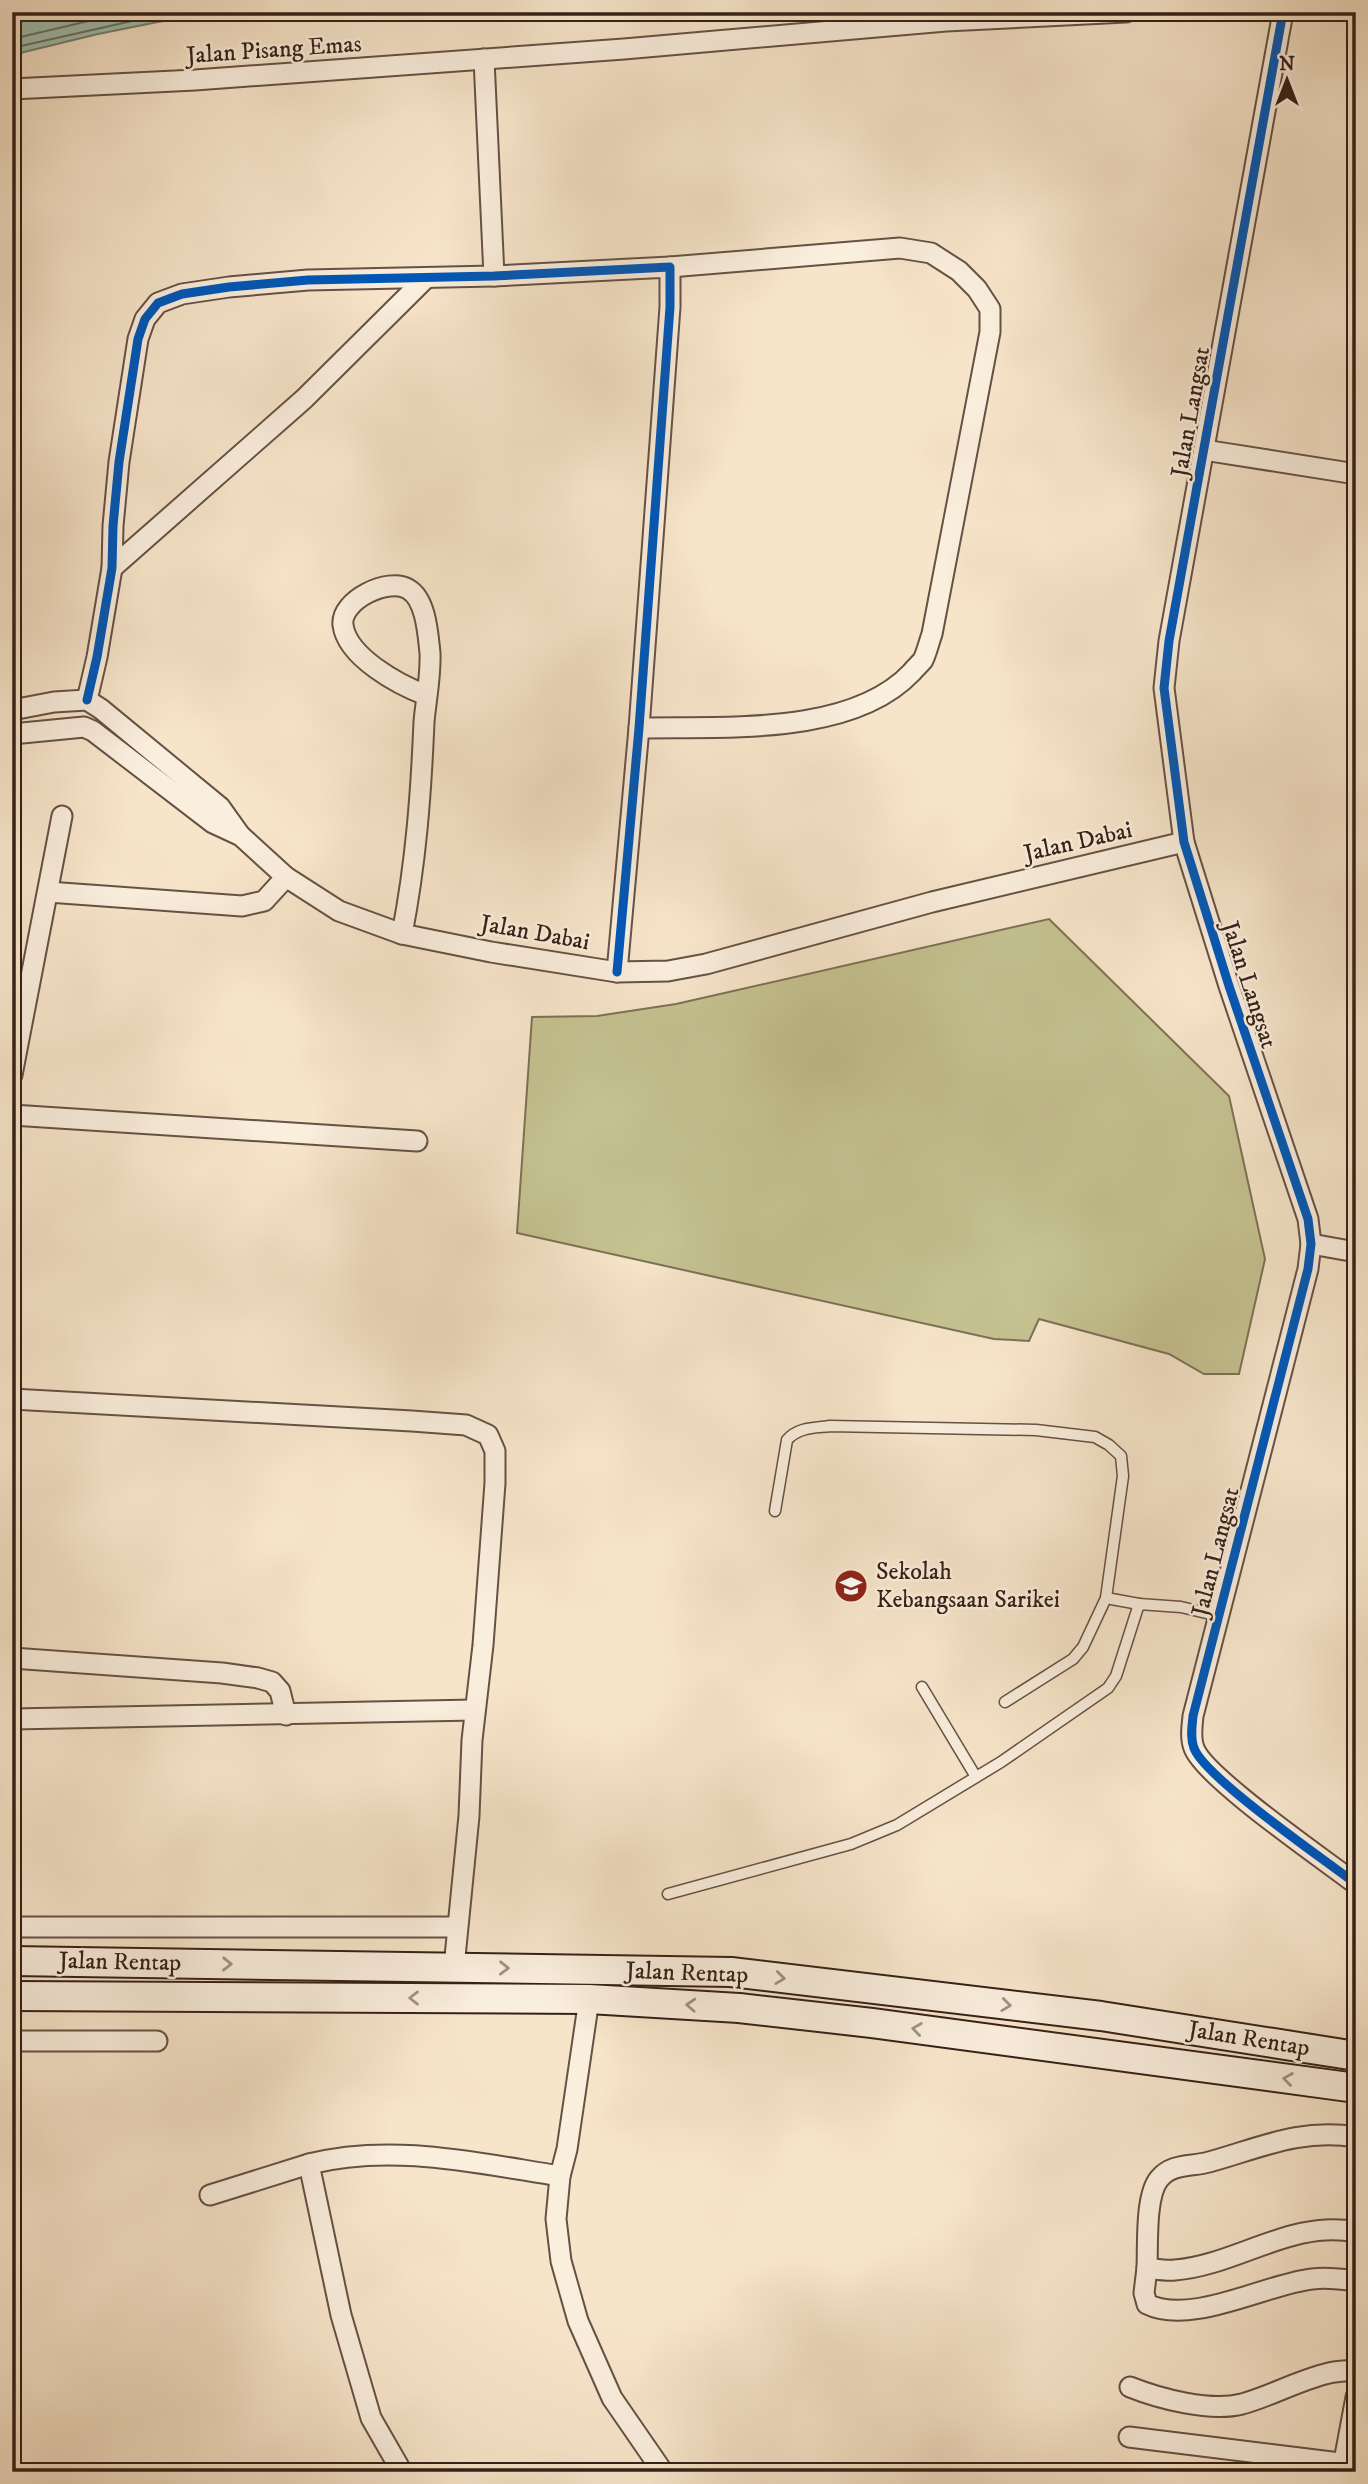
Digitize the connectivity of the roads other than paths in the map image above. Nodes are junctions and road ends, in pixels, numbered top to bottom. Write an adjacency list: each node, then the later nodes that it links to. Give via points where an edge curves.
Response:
1 (1126, 12): 3 (street, Jalan Pisang Emas, via 946,20)
2 (1283, 12): 8 (street, Jalan Langsat)
3 (484, 59): 4 (street, Jalan Pisang Emas); 6 (street)
4 (12, 89)
5 (670, 267): 6 (street); 14 (street); 14 (street, via 900,248 931,253 977,289 989,309 990,332 932,634 923,660 899,685 871,702 822,717 774,726)
6 (494, 276): 7 (street)
7 (426, 278): 10 (street, via 304,399); 10 (street, via 229,287 182,294 158,303 145,319 138,339 120,462)
8 (1204, 450): 9 (street); 18 (street, Jalan Langsat, via 1168,641 1164,688)
9 (1356, 474)
10 (112, 568): 12 (street)
11 (426, 695): 11 (street, via 385,674 351,642 342,622 355,600 397,585 410,589 426,623 430,674); 21 (street, via 419,823)
12 (87, 700): 13 (street); 17 (street, via 220,807)
13 (12, 710)
14 (639, 728): 22 (street)
15 (12, 734): 17 (street, Jalan Dabai, via 84,727 93,731 213,823)
16 (62, 816): 20 (street)
17 (241, 836): 19 (street, Jalan Dabai)
18 (1184, 842): 22 (street, Jalan Dabai, via 932,902 706,964 668,971); 26 (street, Jalan Langsat, via 1308,1219)
19 (286, 877): 20 (street, via 264,901 242,906); 21 (street, Jalan Dabai, via 339,911)
20 (48, 892): 23 (street)
21 (402, 934): 22 (street, Jalan Dabai)
22 (617, 972)
23 (12, 1075)
24 (12, 1115): 25 (street)
25 (417, 1141)
26 (1311, 1244): 27 (street); 32 (street, Jalan Langsat)
27 (1356, 1252)
28 (12, 1399): 36 (street, via 466,1425 488,1435 495,1451 495,1483)
29 (775, 1511): 30 (lane, via 787,1440 802,1430 830,1426 1036,1430 1095,1437 1121,1456 1123,1476)
30 (1106, 1598): 31 (lane); 35 (lane, via 1073,1659)
31 (1139, 1604): 32 (lane); 39 (lane, via 1108,1688)
32 (1219, 1616): 40 (street, Jalan Langsat, via 1193,1716 1194,1750 1229,1787)
33 (12, 1658): 37 (street, via 258,1678 280,1690)
34 (922, 1687): 39 (lane)
35 (1005, 1702)
36 (475, 1710): 37 (street); 43 (street)
37 (286, 1716): 38 (street)
38 (12, 1719)
39 (975, 1777): 41 (lane, via 897,1825 850,1844)
40 (1356, 1884)
41 (668, 1894)
42 (12, 1927): 43 (street)
43 (457, 1927): 45 (street)
44 (12, 1961): 45 (main road, Jalan Rentap, one-way to 45)
45 (454, 1967): 50 (main road, Jalan Rentap, one-way to 50, via 731,1972 1101,2016)
46 (12, 1996): 47 (main road, Jalan Rentap, one-way to 46)
47 (589, 1999): 51 (main road, Jalan Rentap, one-way to 47, via 872,2023 739,2008); 54 (street)
48 (12, 2041): 49 (street)
49 (157, 2041)
50 (1356, 2056)
51 (1356, 2088)
52 (1356, 2137): 57 (street, via 1306,2135 1172,2168 1152,2192)
53 (309, 2164): 54 (street, via 336,2157 425,2155); 55 (street); 64 (street, via 341,2315 371,2418)
54 (560, 2176): 65 (street, via 556,2219 561,2261 578,2321 612,2398)
55 (210, 2195)
56 (1356, 2232): 57 (street, via 1340,2229 1293,2234 1208,2264 1174,2270)
57 (1147, 2268): 58 (street, via 1147,2304 1169,2311 1201,2308 1313,2278)
58 (1356, 2281)
59 (1356, 2370): 60 (street, via 1329,2373 1239,2405 1154,2397)
60 (1130, 2387)
61 (1356, 2397): 63 (street)
62 (1129, 2437): 63 (street)
63 (1348, 2467)
64 (402, 2472)
65 (663, 2472)

